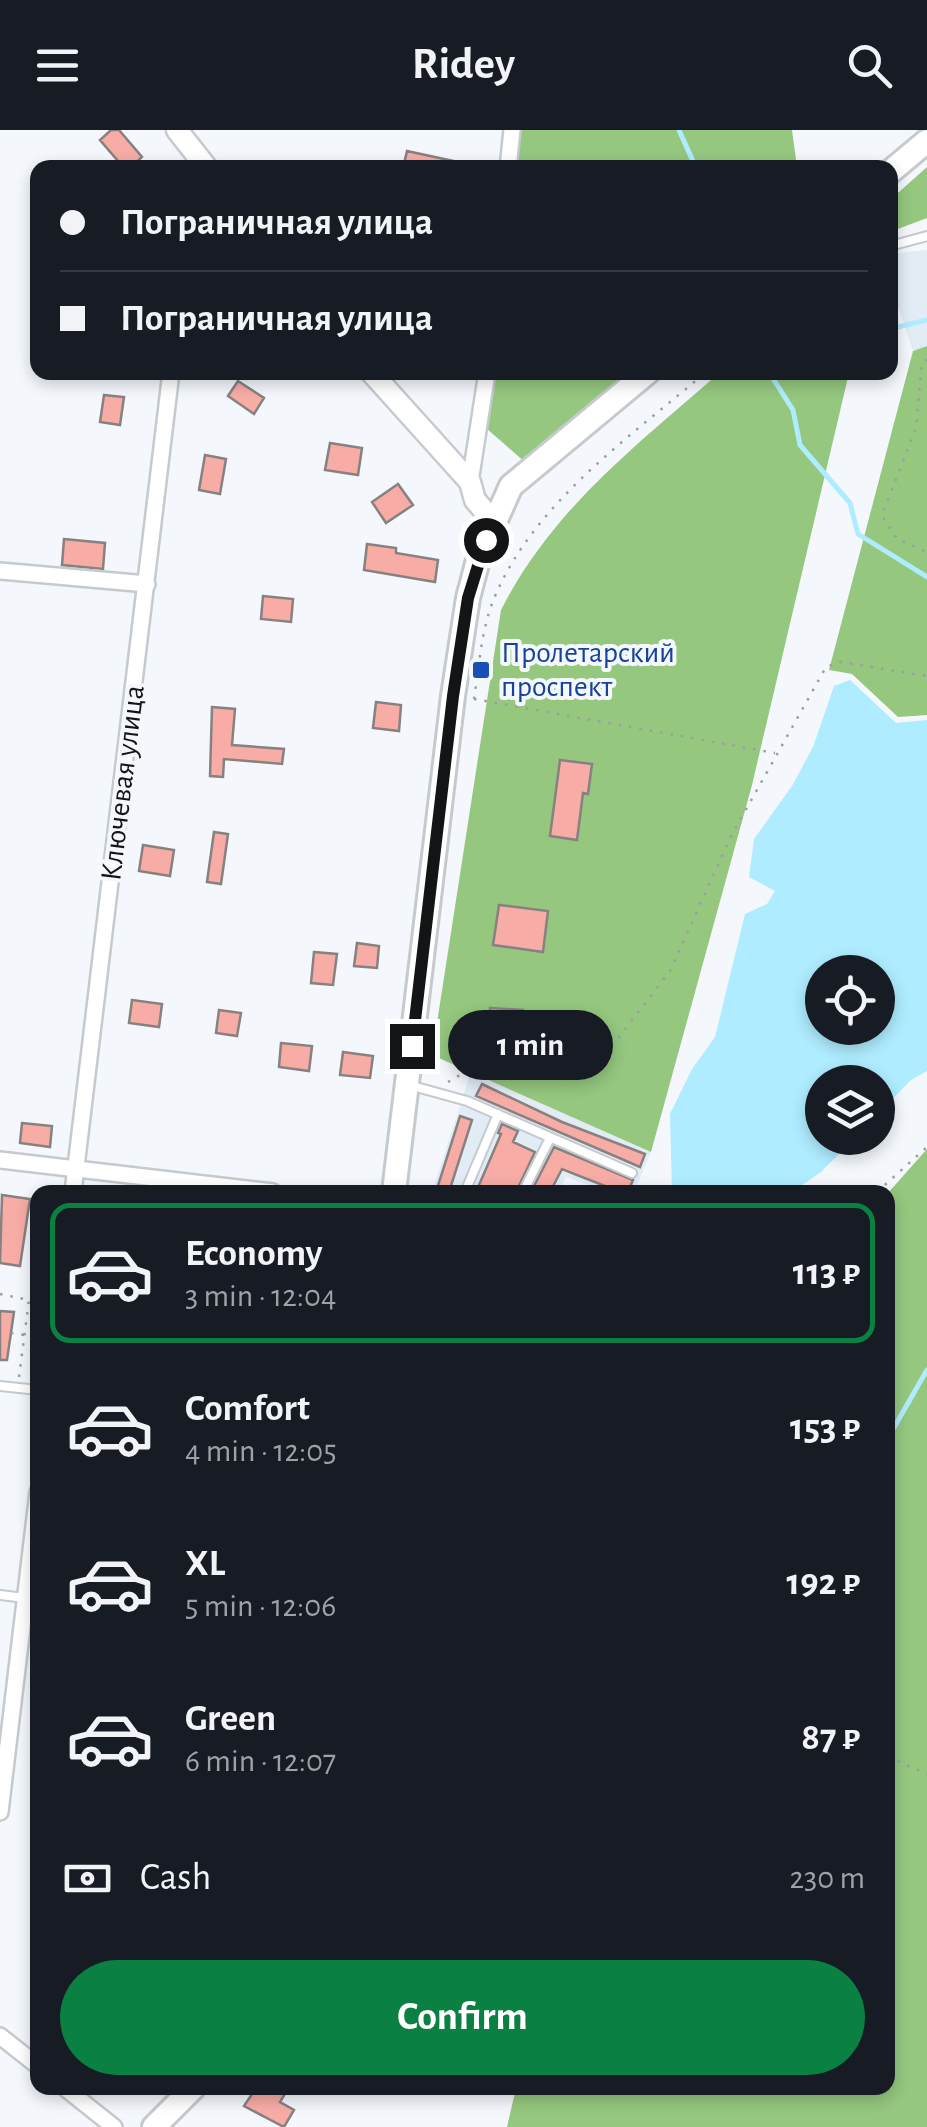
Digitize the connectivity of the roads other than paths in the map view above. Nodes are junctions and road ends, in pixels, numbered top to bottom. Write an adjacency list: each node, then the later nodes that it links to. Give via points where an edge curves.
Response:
1 (177, 130): 5 (street)
2 (199, 130): 6 (street)
3 (512, 130): 7 (street)
4 (927, 141): 8 (main road)
5 (197, 160)
6 (199, 160)
7 (509, 160)
8 (898, 165)
9 (927, 236): 10 (lane)
10 (898, 244)
11 (170, 380): 19 (street, Ключевая улица)
12 (378, 380): 15 (street)
13 (486, 380): 15 (street)
14 (638, 380): 16 (main road)
15 (470, 482): 16 (street); 17 (street)
16 (511, 486): 17 (main road)
17 (493, 521): 20 (main road, via 468,598 463,698)
18 (0, 571): 19 (street)
19 (148, 584): 24 (street, Ключевая улица)
20 (407, 1084): 21 (lane); 28 (main road)
21 (498, 1114): 22 (lane); 29 (lane)
22 (550, 1138): 25 (lane); 30 (lane)
23 (0, 1160): 24 (street)
24 (76, 1168): 26 (street, Ключевая улица); 27 (street)
25 (632, 1173)
26 (74, 1185)
27 (216, 1185)
28 (395, 1185)
29 (468, 1185)
30 (526, 1185)
31 (0, 1386): 32 (lane)
32 (30, 1389)
33 (30, 1557): 35 (street)
34 (0, 1595): 35 (lane)
35 (25, 1598): 36 (street)
36 (0, 1812)
37 (0, 2036): 38 (street)
38 (30, 2060)
39 (74, 2095): 41 (street)
40 (186, 2095): 42 (main road)
41 (114, 2127)
42 (154, 2127)

